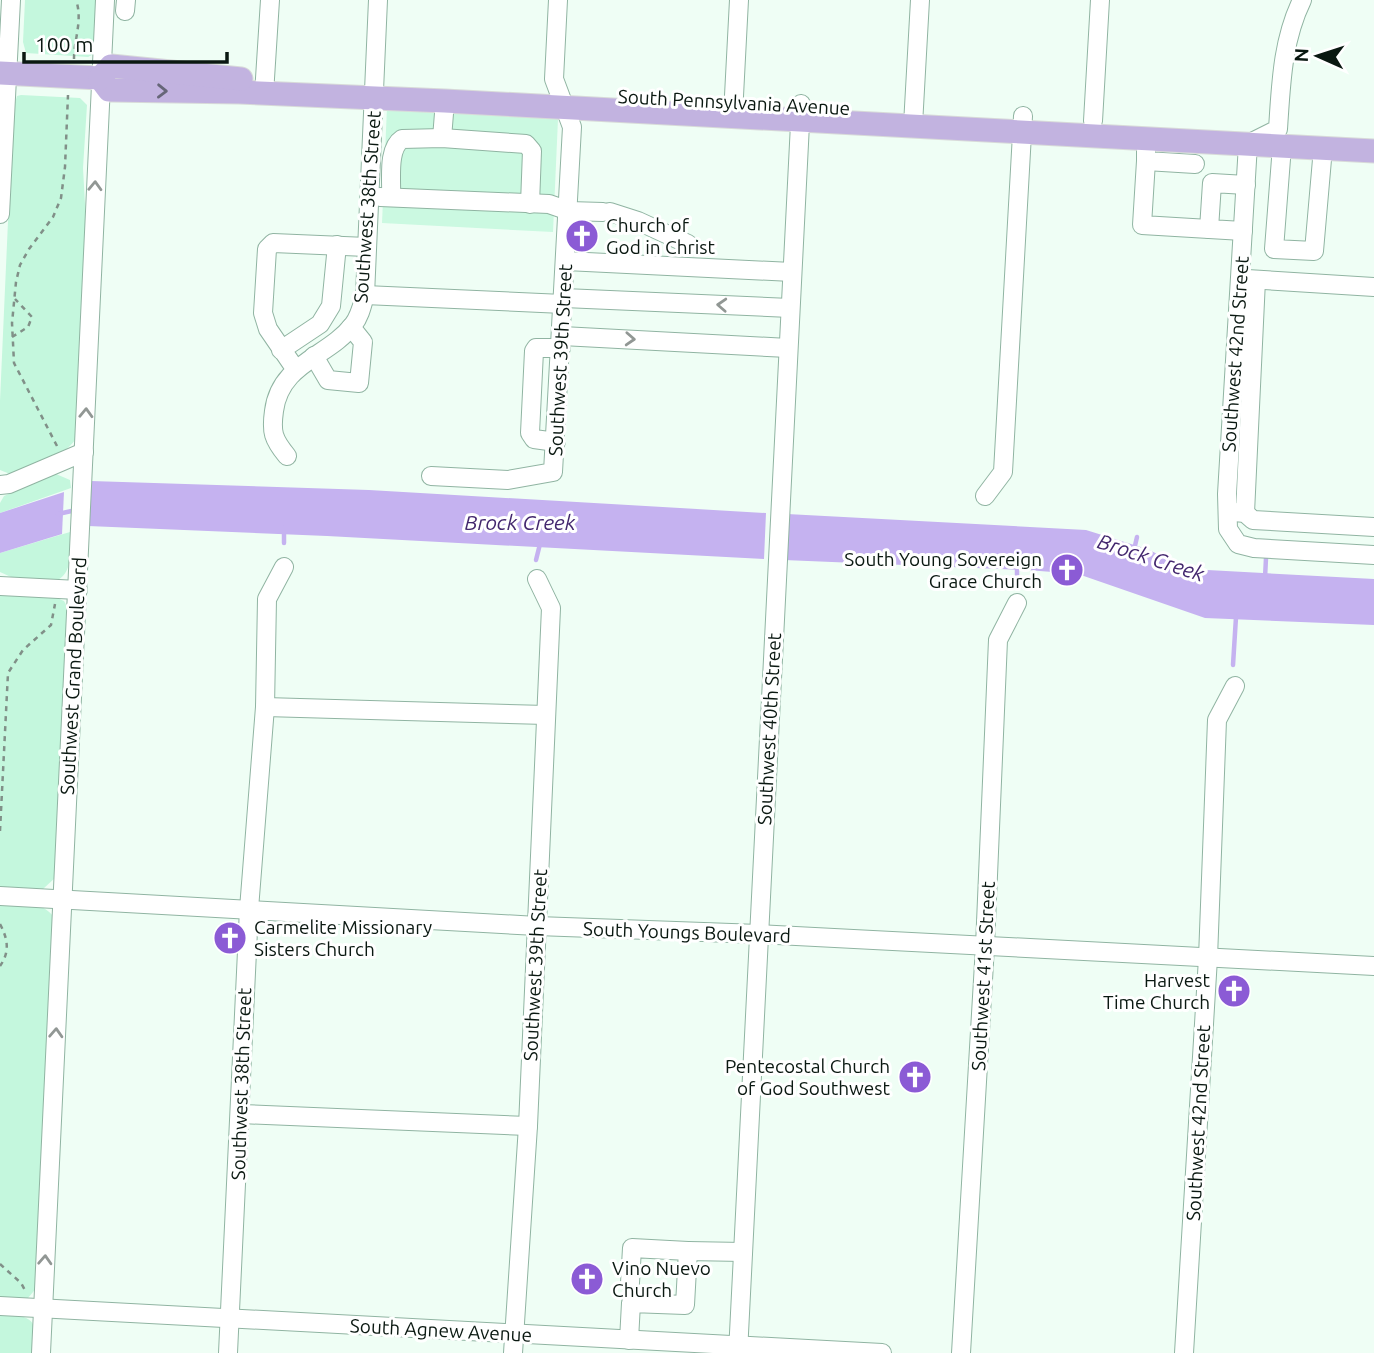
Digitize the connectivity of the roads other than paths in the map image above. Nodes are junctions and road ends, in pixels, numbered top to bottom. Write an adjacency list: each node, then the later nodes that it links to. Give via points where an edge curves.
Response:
1 (11, 0): 10 (street)
2 (105, 0): 12 (street, Southwest Grand Boulevard)
3 (270, 0): 13 (street)
4 (378, 0): 14 (street, Southwest 38th Street)
5 (558, 0): 16 (street, Southwest 39th Street, via 554,79)
6 (739, 0): 17 (street)
7 (920, 0): 19 (street)
8 (1100, 0): 20 (street)
9 (1301, 0): 26 (street, via 1283,60)
10 (5, 32): 11 (street)
11 (3, 73): 12 (main road, South Pennsylvania Avenue); 22 (street)
12 (100, 78): 13 (main road, South Pennsylvania Avenue, via 109,90); 62 (street, Southwest Grand Boulevard, one-way to 12)
13 (264, 87): 14 (main road, South Pennsylvania Avenue)
14 (374, 92): 15 (main road, South Pennsylvania Avenue); 16 (main road, South Pennsylvania Avenue); 35 (street, Southwest 38th Street)
15 (445, 101): 16 (main road, South Pennsylvania Avenue); 24 (street)
16 (563, 101): 17 (main road, South Pennsylvania Avenue); 38 (street, Southwest 39th Street, via 572,128)
17 (734, 109): 18 (main road, South Pennsylvania Avenue)
18 (800, 112): 19 (main road, South Pennsylvania Avenue); 47 (street, Southwest 40th Street)
19 (914, 118): 21 (main road, South Pennsylvania Avenue)
20 (1093, 121): 21 (main road, South Pennsylvania Avenue); 26 (main road, South Pennsylvania Avenue)
21 (1023, 123): 25 (main road, South Pennsylvania Avenue); 66 (street, via 1003,472)
22 (2, 134): 39 (street)
23 (1374, 136): 26 (main road, South Pennsylvania Avenue)
24 (442, 138): 36 (street, via 398,141); 37 (street, via 526,144 532,151)
25 (1147, 138): 27 (main road, South Pennsylvania Avenue); 31 (street)
26 (1280, 138): 28 (main road, South Pennsylvania Avenue); 29 (main road, South Pennsylvania Avenue); 44 (street)
27 (1196, 141): 28 (main road, South Pennsylvania Avenue); 32 (street)
28 (1248, 144): 34 (street, Southwest 42nd Street)
29 (1323, 148): 30 (main road, South Pennsylvania Avenue); 44 (street, via 1314,251)
30 (1374, 151)
31 (1146, 161): 32 (street); 40 (street, via 1142,225)
32 (1195, 164): 33 (street)
33 (1212, 183): 34 (street); 40 (street)
34 (1246, 184): 41 (street, Southwest 42nd Street)
35 (369, 196): 36 (street); 43 (street, Southwest 38th Street)
36 (391, 197): 37 (street)
37 (530, 204): 38 (street)
38 (569, 211): 45 (street, Southwest 39th Street); 46 (street, via 606,212 689,237)
39 (0, 214)
40 (1209, 229): 41 (street)
41 (1242, 239): 44 (street); 48 (street, Southwest 42nd Street)
42 (337, 244): 43 (street); 56 (street, via 331,306 320,324); 56 (street, via 272,243 267,249 263,313)
43 (366, 247): 50 (street, Southwest 38th Street)
44 (1274, 249)
45 (566, 261): 46 (street); 51 (street, Southwest 39th Street)
46 (687, 267): 47 (street)
47 (792, 272): 52 (street, Southwest 40th Street)
48 (1248, 279): 49 (street); 67 (street, Southwest 42nd Street)
49 (1374, 287)
50 (365, 295): 51 (street); 53 (street, Southwest 38th Street)
51 (564, 301): 52 (street, one-way to 51); 54 (street, Southwest 39th Street)
52 (790, 308): 55 (street, Southwest 40th Street)
53 (351, 327): 57 (street, Southwest 38th Street); 57 (street, via 363,342 359,383 328,380)
54 (561, 342): 55 (street, one-way to 55); 59 (street, via 534,351); 60 (street, Southwest 39th Street)
55 (788, 348): 82 (street, Southwest 40th Street)
56 (281, 350): 58 (street)
57 (314, 356): 58 (street, Southwest 38th Street)
58 (296, 369): 63 (street, Southwest 38th Street, via 282,385 272,426 275,442)
59 (532, 392): 60 (street); 61 (street, via 530,433 534,439)
60 (559, 394): 61 (street, Southwest 39th Street)
61 (556, 442): 64 (street, Southwest 39th Street, via 553,472 508,480)
62 (84, 452): 65 (street); 73 (street, Southwest Grand Boulevard)
63 (286, 456)
64 (431, 476)
65 (0, 485)
66 (985, 496)
67 (1236, 512): 68 (street, via 1253,520); 69 (street, Southwest 42nd Street, via 1228,529 1238,544)
68 (1374, 527)
69 (1374, 555)
70 (284, 567): 76 (street, Southwest 38th Street, via 267,599)
71 (537, 579): 77 (street, Southwest 39th Street, via 551,608)
72 (0, 586): 73 (street)
73 (78, 590): 79 (street, Southwest Grand Boulevard)
74 (1017, 603): 83 (street, Southwest 41st Street, via 998,640)
75 (1235, 686): 84 (street, Southwest 42nd Street, via 1217,720)
76 (265, 707): 77 (street); 80 (street, Southwest 38th Street)
77 (546, 715): 81 (street, Southwest 39th Street)
78 (0, 896): 79 (street, South Youngs Boulevard)
79 (63, 899): 80 (street, South Youngs Boulevard); 92 (street, Southwest Grand Boulevard, one-way to 79)
80 (249, 909): 81 (street, South Youngs Boulevard); 86 (street, Southwest 38th Street)
81 (537, 926): 82 (street, South Youngs Boulevard); 87 (street, Southwest 39th Street)
82 (759, 934): 83 (street, South Youngs Boulevard); 89 (street, Southwest 40th Street)
83 (985, 946): 84 (street, South Youngs Boulevard); 101 (street, Southwest 41st Street)
84 (1208, 958): 85 (street, South Youngs Boulevard); 102 (street, Southwest 42nd Street)
85 (1374, 966)
86 (241, 1114): 87 (street); 93 (street, Southwest 38th Street)
87 (528, 1126): 94 (street, Southwest 39th Street)
88 (688, 1251): 89 (street); 90 (street, via 632,1248); 90 (street, via 685,1305)
89 (743, 1252): 96 (street, Southwest 40th Street)
90 (631, 1293): 95 (street)
91 (0, 1306): 92 (street, South Agnew Avenue)
92 (43, 1309): 93 (street, South Agnew Avenue); 97 (street, Southwest Grand Boulevard)
93 (230, 1320): 94 (street, South Agnew Avenue); 98 (street, Southwest 38th Street)
94 (514, 1334): 95 (street, South Agnew Avenue); 99 (street, Southwest 39th Street)
95 (629, 1340): 96 (street, South Agnew Avenue)
96 (738, 1349): 100 (street, South Agnew Avenue)
97 (41, 1353)
98 (228, 1353)
99 (513, 1353)
100 (882, 1353)
101 (961, 1353)
102 (1184, 1353)

